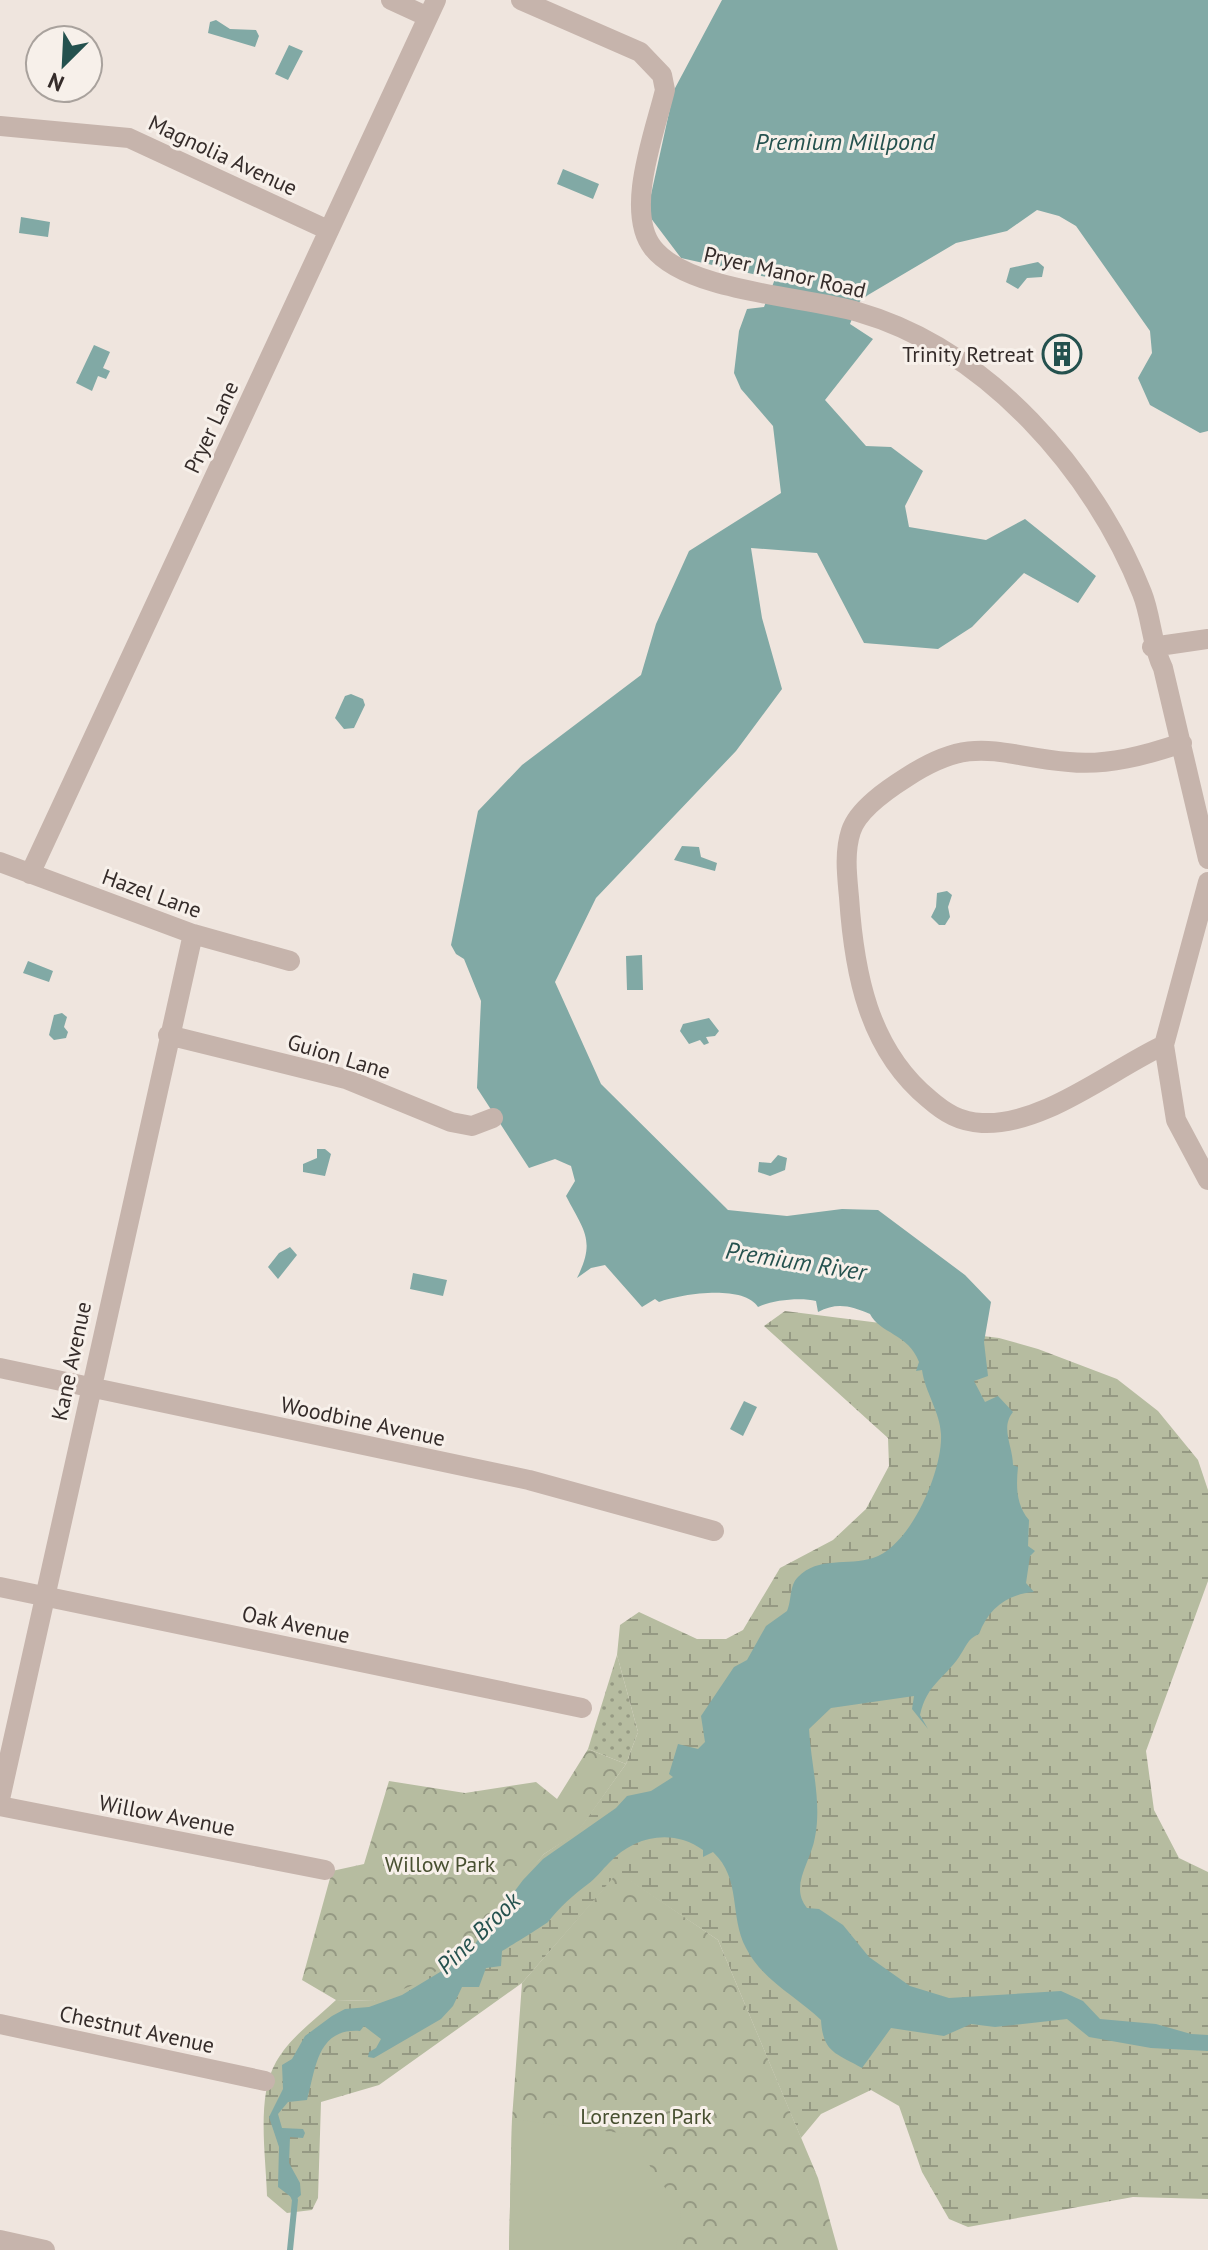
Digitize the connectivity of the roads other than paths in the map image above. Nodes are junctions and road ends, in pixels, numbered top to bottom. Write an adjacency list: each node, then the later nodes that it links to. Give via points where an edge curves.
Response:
1 (391, 0): 3 (street)
2 (521, 0): 7 (street, Pryer Manor Road, via 640,52 662,75 665,90 640,221 652,246 673,267 698,278 856,311 929,341 1003,397 1084,483 1144,596)
3 (432, 9): 5 (street, Pryer Lane)
4 (0, 126): 5 (street, Magnolia Avenue, via 129,138)
5 (328, 230): 11 (street, Pryer Lane)
6 (1208, 639): 7 (street)
7 (1152, 647): 8 (street, Pryer Manor Road, via 1163,668)
8 (1182, 743): 9 (street, Pryer Manor Road); 16 (street, via 1148,755 1095,762 973,749 946,756 908,776 861,815 851,829 846,860 862,994 896,1067 945,1113 983,1123 1035,1115)
9 (1208, 859)
10 (0, 862): 11 (street, Hazel Lane)
11 (30, 874): 13 (street, Hazel Lane)
12 (1208, 882): 16 (street)
13 (193, 934): 14 (street, Hazel Lane); 15 (street, Kane Avenue)
14 (290, 961)
15 (168, 1035): 17 (street, Guion Lane, via 346,1079 451,1122 472,1126); 20 (street, Kane Avenue)
16 (1164, 1045): 18 (street, via 1176,1120)
17 (493, 1118)
18 (1208, 1180)
19 (0, 1368): 20 (street, Woodbine Avenue)
20 (90, 1388): 21 (street, Woodbine Avenue, via 529,1480); 23 (street, Kane Avenue)
21 (714, 1531)
22 (0, 1587): 23 (street, Oak Avenue)
23 (46, 1597): 24 (street, Oak Avenue); 25 (street, Kane Avenue)
24 (582, 1708)
25 (0, 1799)
26 (0, 1806): 27 (street, Willow Avenue)
27 (325, 1870)
28 (0, 2024): 29 (street, Chestnut Avenue)
29 (265, 2081)
30 (0, 2240): 31 (street)
31 (45, 2250)

